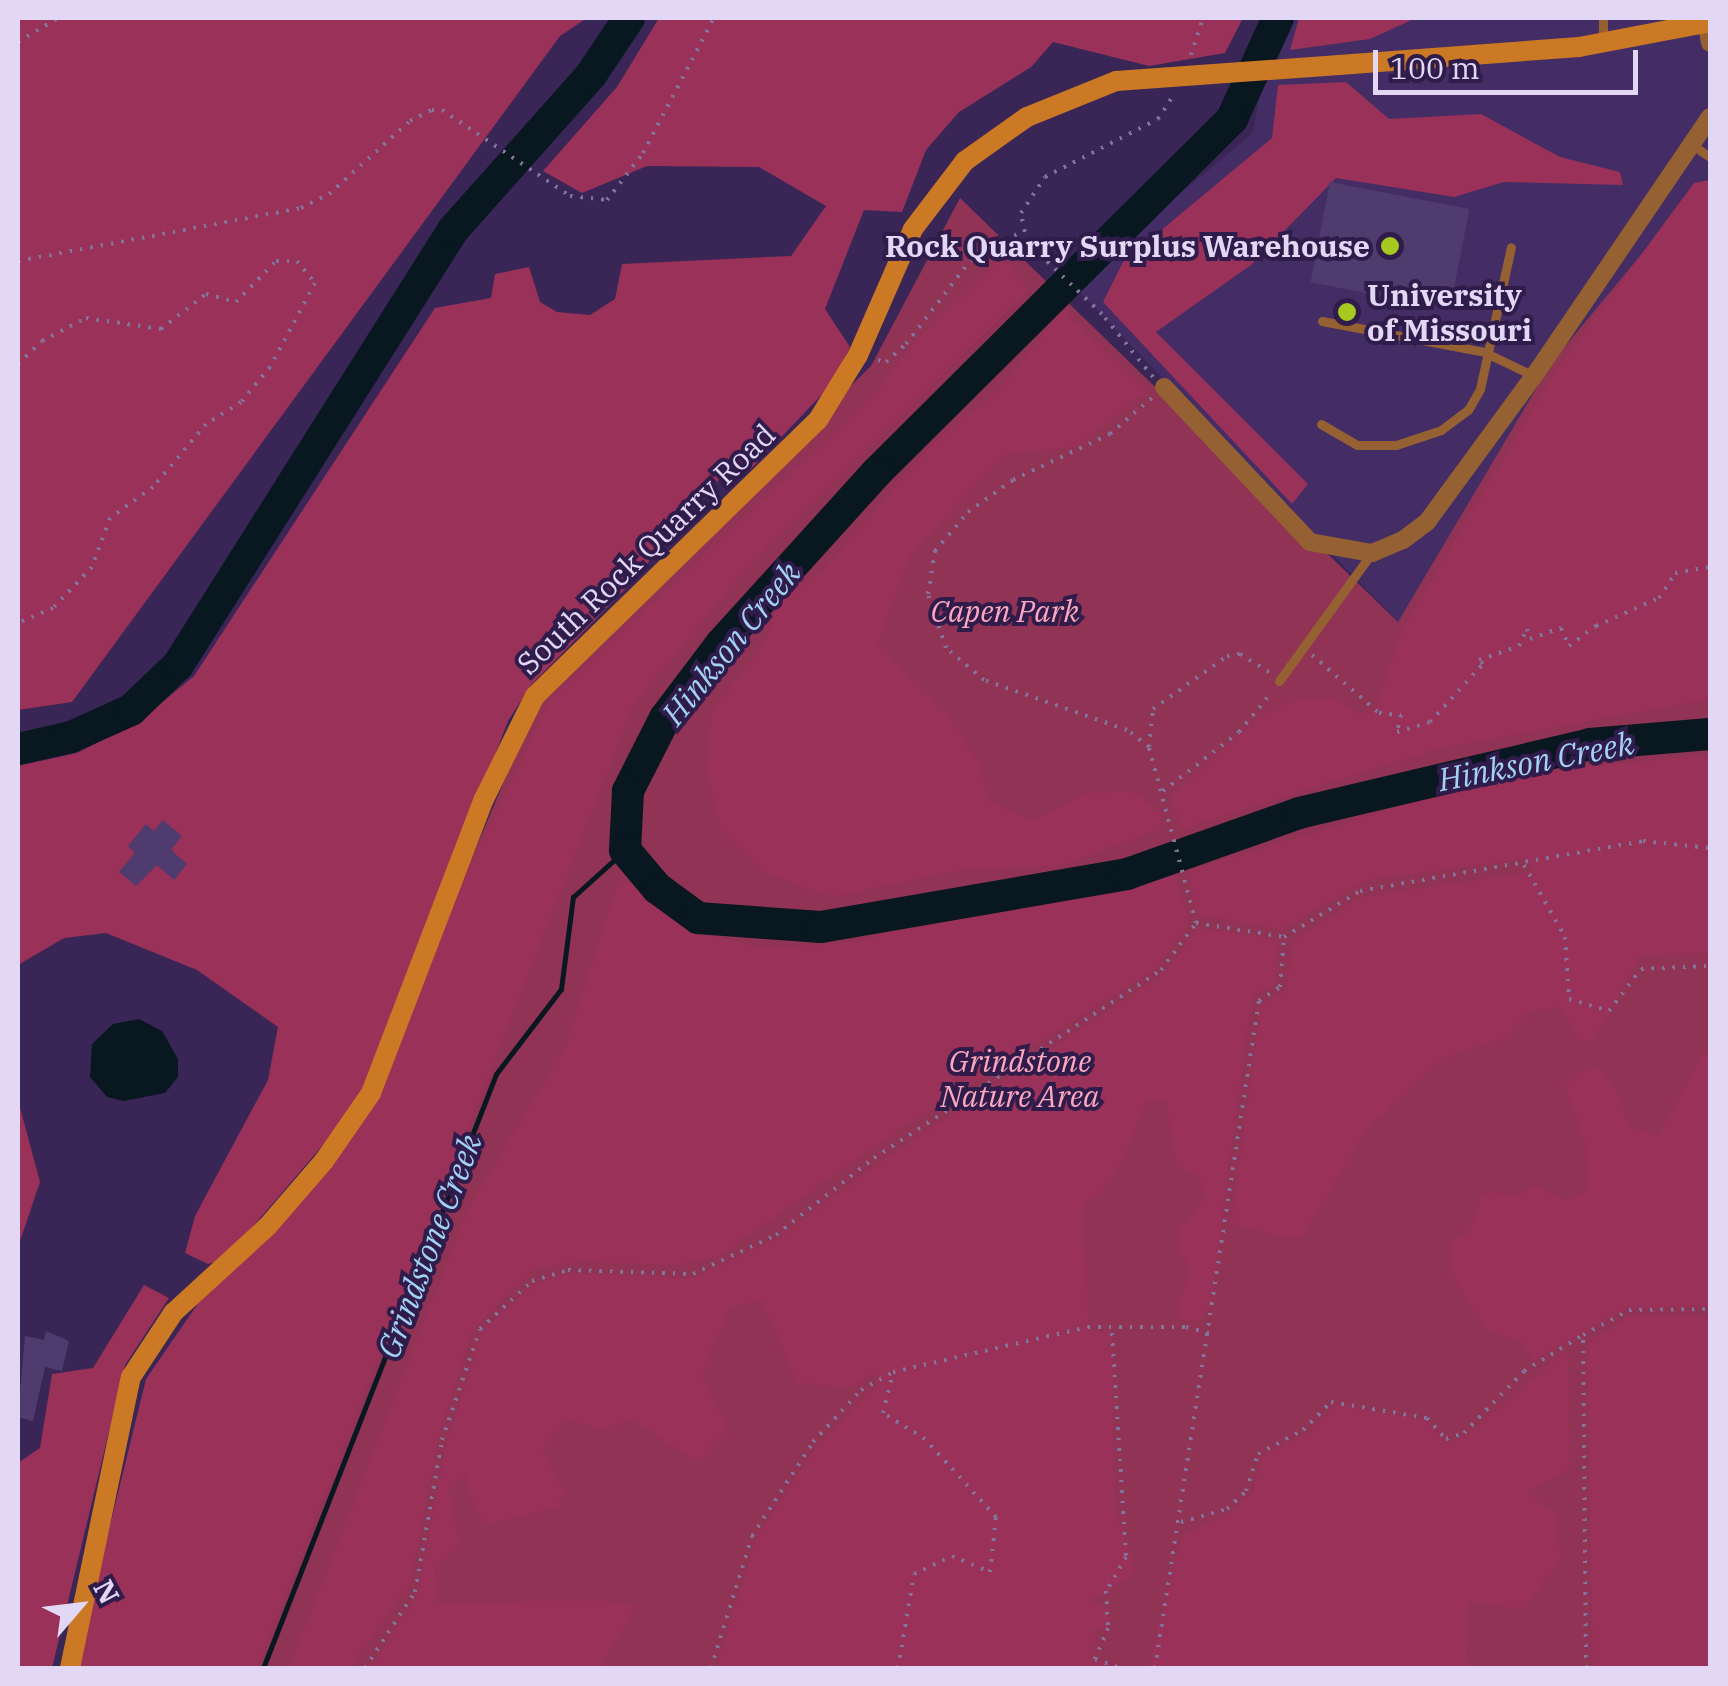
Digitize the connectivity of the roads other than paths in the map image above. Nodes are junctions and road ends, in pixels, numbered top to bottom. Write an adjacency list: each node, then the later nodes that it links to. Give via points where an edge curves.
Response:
1 (1603, 18): 3 (lane)
2 (1709, 30): 3 (street, South Rock Quarry Road)
3 (1602, 44): 14 (street, South Rock Quarry Road, bridge, via 1116,80 1027,117 965,162 913,229 837,396 796,446 535,696 484,799 370,1093 324,1162 267,1227 172,1312 131,1377)
4 (1710, 117): 5 (street)
5 (1702, 152): 9 (street)
6 (1512, 247): 8 (lane)
7 (1322, 321): 8 (lane)
8 (1484, 352): 9 (lane); 11 (lane, via 1480,389 1468,410 1442,430 1396,445 1357,445)
9 (1534, 376): 12 (street, via 1427,522)
10 (1164, 388): 12 (street, via 1310,542)
11 (1321, 424)
12 (1372, 552): 13 (lane)
13 (1279, 681)
14 (70, 1668)

